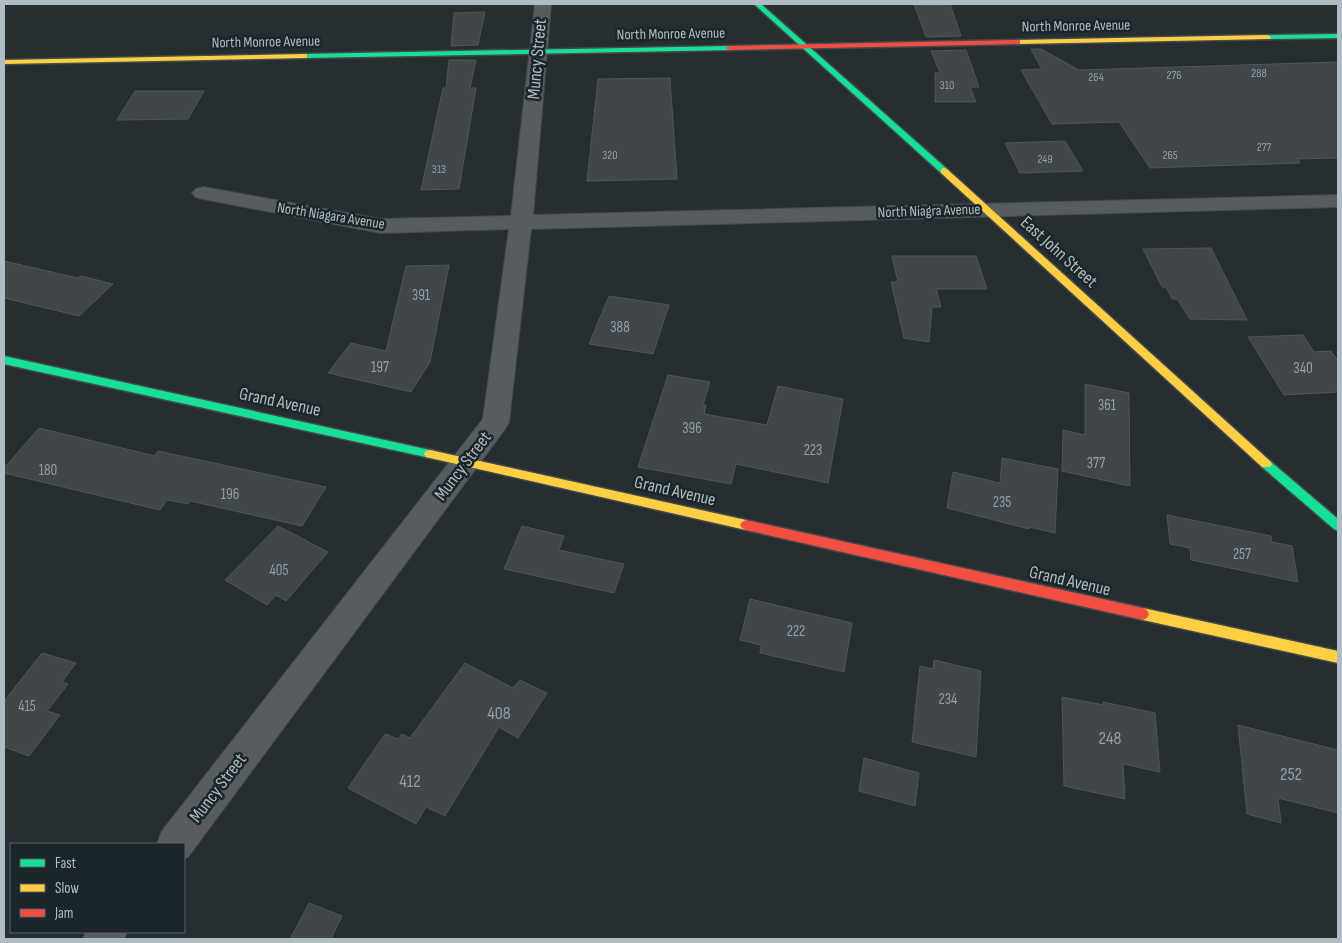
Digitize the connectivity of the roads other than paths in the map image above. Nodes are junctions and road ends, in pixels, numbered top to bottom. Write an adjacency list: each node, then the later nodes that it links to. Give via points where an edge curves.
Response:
1 (542, 4): 5 (street, Muncy Street)
2 (757, 4): 4 (street, East John Street)
3 (1338, 36): 4 (street, North Monroe Avenue)
4 (802, 47): 5 (street, North Monroe Avenue); 9 (street, East John Street)
5 (538, 52): 6 (street, North Monroe Avenue); 10 (street, Muncy Street)
6 (4, 62)
7 (203, 193): 10 (street, North Niagara Avenue, via 381,226)
8 (1338, 201): 9 (street, North Niagra Avenue)
9 (987, 210): 10 (street, North Niagra Avenue); 13 (street, East John Street)
10 (521, 224): 12 (street, Muncy Street, via 496,422)
11 (4, 360): 12 (street, Grand Avenue)
12 (467, 461): 14 (street, Grand Avenue); 15 (street, Muncy Street)
13 (1338, 526)
14 (1338, 657)
15 (176, 843)

